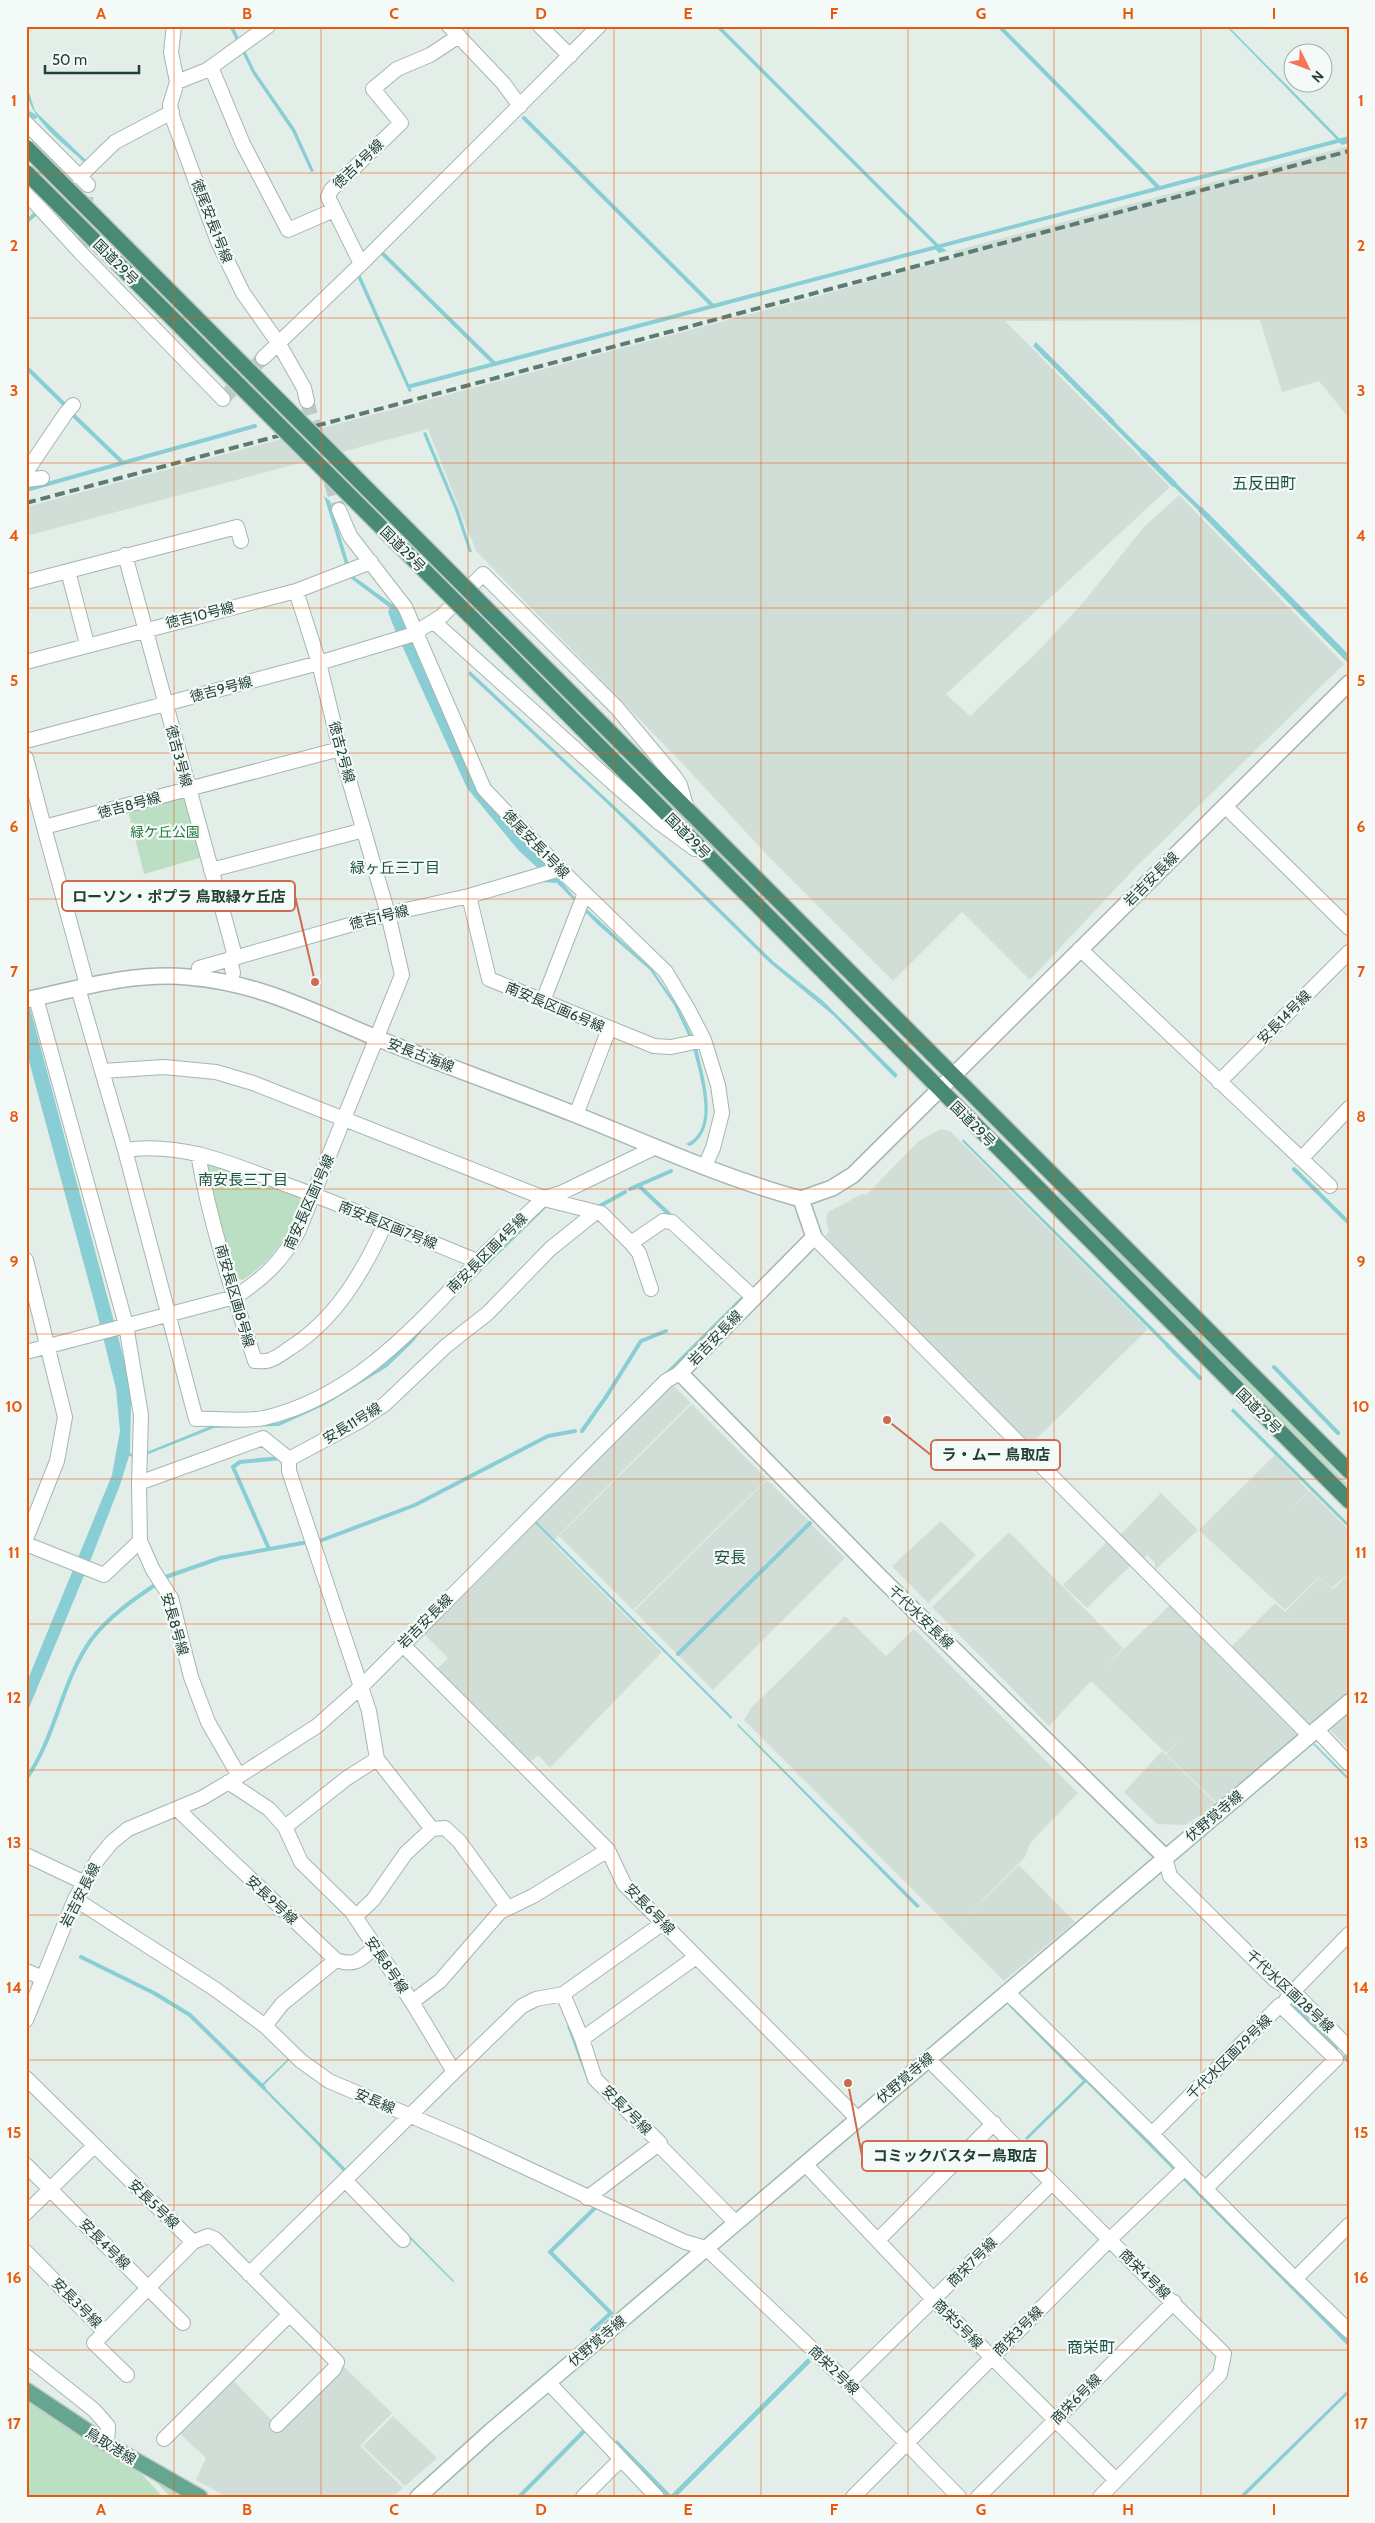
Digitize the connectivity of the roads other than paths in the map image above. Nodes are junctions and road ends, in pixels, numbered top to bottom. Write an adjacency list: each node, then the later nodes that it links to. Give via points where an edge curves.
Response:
1 (174, 26): 8 (street, 徳尾安長1号線, via 171,52)
2 (268, 26): 7 (street)
3 (540, 26): 6 (street)
4 (599, 26): 6 (street)
5 (454, 31): 9 (street, via 503,82); 15 (street, 徳吉4号線, via 430,54 398,70 373,89 401,122 331,190 328,197)
6 (570, 56): 9 (street)
7 (211, 67): 8 (street); 15 (street, via 243,144 288,230)
8 (177, 82): 10 (street, 徳尾安長1号線, via 170,105)
9 (520, 106): 16 (street)
10 (172, 112): 11 (street, via 115,142 84,181); 17 (street, 徳尾安長1号線, via 218,242 243,294)
11 (26, 123)
12 (26, 147): 45 (highway, 国道29号, bridge)
13 (26, 172): 48 (highway, 国道29号, bridge)
14 (26, 193): 19 (street)
15 (334, 210): 16 (street, 徳吉4号線)
16 (361, 264): 17 (street)
17 (279, 344): 18 (street); 20 (street, 徳尾安長1号線, via 304,388)
18 (262, 358)
19 (223, 399)
20 (307, 401)
21 (74, 406): 22 (street)
22 (26, 472)
23 (42, 478): 24 (street)
24 (26, 480)
25 (339, 510): 28 (street, 徳尾安長1号線, via 350,536)
26 (241, 541): 27 (street, via 237,527)
27 (125, 555): 29 (street); 33 (street, 徳吉3号線)
28 (371, 562): 31 (street, 徳吉10号線); 34 (street, 徳尾安長1号線, via 404,607)
29 (68, 571): 30 (street); 35 (street)
30 (26, 582)
31 (296, 591): 33 (street, 徳吉10号線); 37 (street, 徳吉2号線)
32 (434, 622): 34 (street, 徳吉9号線); 45 (street, 徳吉9号線, via 483,574 617,708 674,776); 48 (street, via 642,808)
33 (145, 629): 35 (street, 徳吉10号線); 39 (street, 徳吉3号線)
34 (413, 635): 37 (street, 徳吉9号線); 49 (street, 徳尾安長1号線, via 450,708 484,789)
35 (87, 644): 36 (street, 徳吉10号線)
36 (26, 662)
37 (319, 663): 39 (street, 徳吉9号線); 41 (street, 徳吉2号線)
38 (1349, 682): 44 (street, 岩吉安長線)
39 (166, 704): 40 (street, 徳吉9号線); 43 (street, 徳吉3号線)
40 (26, 741)
41 (340, 749): 43 (street, 徳吉8号線); 47 (street, 徳吉2号線)
42 (26, 758): 46 (street)
43 (188, 789): 46 (street, 徳吉8号線); 50 (street, 徳吉3号線)
44 (1225, 806): 54 (street); 55 (street, 岩吉安長線)
45 (687, 809): 67 (highway, 国道29号)
46 (44, 827): 60 (street)
47 (364, 830): 50 (street); 53 (street, 徳吉2号線)
48 (707, 856): 69 (highway, 国道29号)
49 (560, 869): 51 (street, 徳尾安長1号線); 52 (street, 徳吉1号線)
50 (211, 870): 57 (street, 徳吉3号線)
51 (585, 893): 62 (street); 65 (street, 徳尾安長1号線, via 666,972)
52 (469, 896): 53 (street, 徳吉1号線); 62 (street, 南安長区画6号線, via 489,978)
53 (388, 914): 57 (street, 徳吉1号線); 64 (street, 南安長区画1号線, via 402,975)
54 (1349, 928)
55 (1080, 949): 67 (street, 岩吉安長線); 68 (street)
56 (1349, 952): 68 (street, 安長14号線)
57 (233, 957): 58 (street, 徳吉1号線); 59 (street, 徳吉3号線)
58 (199, 968)
59 (234, 973)
60 (83, 986): 61 (street, 安長古海線); 64 (street, 安長古海線, via 120,979 186,977 239,983 308,1008); 66 (street)
61 (31, 999): 92 (street, 安長8号線)
62 (542, 1001): 63 (street, 南安長区画6号線)
63 (609, 1029): 65 (street, 南安長区画6号線, via 654,1046 671,1047); 71 (street)
64 (378, 1039): 71 (street, 安長古海線); 72 (street, 南安長区画1号線)
65 (704, 1040): 77 (street, 徳尾安長1号線, via 718,1086 722,1113)
66 (102, 1071): 72 (street, 南安長区画4号線, via 164,1067 216,1072 253,1083); 74 (street, 南安長区画4号線)
67 (954, 1075): 69 (street, 岩吉安長線); 99 (highway, 国道29号)
68 (1219, 1082): 76 (street)
69 (940, 1090): 81 (street, 岩吉安長線, via 853,1176); 101 (highway, 国道29号)
70 (1349, 1108): 76 (street)
71 (576, 1115): 73 (street, 安長古海線)
72 (345, 1120): 79 (street, 南安長区画1号線); 80 (street, 南安長区画4号線)
73 (654, 1148): 77 (street, 安長古海線); 80 (street)
74 (126, 1150): 75 (street, 南安長区画7号線, via 169,1149); 91 (street, 南安長区画4号線)
75 (198, 1154): 79 (street, 南安長区画7号線); 89 (street, 南安長区画8号線)
76 (1302, 1159): 78 (street)
77 (705, 1166): 81 (street, 安長古海線, via 756,1187)
78 (1330, 1186)
79 (313, 1194): 83 (street, 南安長区画7号線); 89 (street, 南安長区画1号線, via 285,1255 259,1281)
80 (544, 1198): 82 (street); 86 (street, 南安長区画4号線)
81 (801, 1199): 84 (street)
82 (596, 1212): 85 (street, via 601,1213); 98 (street, 安長11号線, via 550,1249 488,1313 446,1346 385,1404)
83 (385, 1224): 86 (street, 南安長区画7号線); 89 (street, 南安長区画8号線, via 367,1264 341,1301 299,1342 270,1360 255,1361)
84 (814, 1236): 90 (street, 岩吉安長線); 108 (street)
85 (631, 1243): 88 (street, via 639,1253); 90 (street, via 663,1221 672,1222)
86 (477, 1262): 96 (street, 南安長区画4号線, via 411,1331 366,1370 341,1387 295,1408)
87 (27, 1263): 93 (street)
88 (651, 1289)
89 (234, 1297): 91 (street, 南安長区画1号線)
90 (754, 1298): 95 (street, 岩吉安長線)
91 (168, 1314): 92 (street, 南安長区画1号線); 96 (street, 南安長区画4号線, via 196,1419)
92 (126, 1325): 93 (street, 南安長区画1号線); 100 (street, 安長8号線, via 141,1415)
93 (49, 1346): 94 (street, 南安長区画1号線); 102 (street, via 65,1418 57,1461)
94 (26, 1352)
95 (680, 1373): 105 (street, 岩吉安長線, via 666,1381); 117 (street, 千代水安長線, via 878,1576)
96 (262, 1418): 97 (street)
97 (263, 1438): 98 (street); 100 (street)
98 (289, 1460): 106 (street, via 289,1471)
99 (1349, 1471)
100 (139, 1483): 103 (street, 安長8号線)
101 (1349, 1501)
102 (26, 1539)
103 (140, 1541): 104 (street, via 104,1575); 111 (street, 安長8号線, via 171,1598 191,1677)
104 (26, 1544)
105 (402, 1644): 106 (street, 岩吉安長線); 115 (street, 安長6号線)
106 (361, 1686): 109 (street); 111 (street, 岩吉安長線, via 317,1726)
107 (1349, 1702): 108 (street, 伏野覚寺線)
108 (1313, 1732): 110 (street); 117 (street, 伏野覚寺線)
109 (377, 1758): 113 (street); 114 (street)
110 (1349, 1764)
111 (233, 1779): 112 (street, 岩吉安長線); 113 (street, 安長8号線)
112 (177, 1809): 118 (street, 岩吉安長線, via 128,1829 98,1858); 126 (street, 安長9号線)
113 (285, 1827): 121 (street, 安長8号線, via 301,1862)
114 (432, 1829): 120 (street, via 445,1828 459,1841); 121 (street, via 406,1852 373,1900)
115 (608, 1850): 120 (street, via 558,1882); 122 (street, 安長6号線, via 624,1884)
116 (26, 1855): 118 (street)
117 (1165, 1857): 129 (street, 伏野覚寺線); 130 (street, 千代水区画28号線, via 1170,1876 1275,1980)
118 (83, 1882): 119 (street, 岩吉安長線)
119 (75, 1899): 128 (street, 岩吉安長線); 135 (street, 安長線, via 194,1975)
120 (508, 1908): 132 (street, via 500,1912 440,1981)
121 (355, 1917): 124 (street, 安長8号線)
122 (663, 1923): 125 (street, 安長6号線); 131 (street)
123 (1349, 1934): 130 (street)
124 (375, 1947): 126 (street, via 356,1962); 132 (street, 安長8号線)
125 (696, 1957): 136 (street); 143 (street, 安長6号線)
126 (336, 1960): 135 (street, via 282,2004)
127 (26, 1971): 128 (street)
128 (42, 1978): 134 (street, 岩吉安長線)
129 (1007, 1992): 138 (street, 伏野覚寺線); 145 (street)
130 (1294, 1992): 133 (street); 137 (street, 千代水区画28号線)
131 (563, 1994): 136 (street, 安長7号線); 140 (street, via 536,1998 522,2006)
132 (412, 2002): 140 (street, 安長8号線)
133 (1280, 2005): 139 (street, 千代水区画29号線); 145 (street, 千代水区画29号線)
134 (26, 2020)
135 (265, 2026): 142 (street, 安長線, via 329,2081)
136 (582, 2040): 146 (street, 安長7号線, via 595,2079)
137 (1348, 2047): 139 (street)
138 (928, 2059): 143 (street, 伏野覚寺線); 144 (street, 商栄4号線)
139 (1336, 2059): 153 (street)
140 (454, 2072): 142 (street)
141 (26, 2078): 147 (street, 安長5号線)
142 (411, 2116): 151 (street); 155 (street, 安長線, via 460,2136)
143 (858, 2119): 148 (street, 伏野覚寺線)
144 (994, 2124): 152 (street, 商栄4号線); 160 (street)
145 (1152, 2134): 150 (street)
146 (658, 2144): 155 (street, 安長7号線); 157 (street)
147 (94, 2146): 154 (street); 162 (street, 安長5号線)
148 (804, 2164): 157 (street, 伏野覚寺線); 160 (street, 商栄5号線)
149 (26, 2165): 154 (street, 安長4号線)
150 (1185, 2168): 153 (street); 161 (street, 商栄3号線)
151 (345, 2180): 159 (street); 165 (street)
152 (1052, 2183): 161 (street, 商栄4号線); 168 (street, 商栄7号線)
153 (1205, 2188): 166 (street)
154 (50, 2189): 156 (street); 167 (street, 安長4号線)
155 (587, 2198): 163 (street, 安長線, via 685,2242)
156 (26, 2213)
157 (736, 2223): 163 (street, 伏野覚寺線)
158 (1349, 2225): 166 (street)
159 (403, 2240)
160 (878, 2240): 168 (street, 商栄5号線)
161 (1109, 2240): 169 (street, 商栄4号線); 175 (street, 商栄3号線)
162 (193, 2242): 165 (street, via 211,2236); 167 (street)
163 (706, 2248): 177 (street, 伏野覚寺線); 178 (street, 商栄2号線)
164 (26, 2252): 173 (street, 安長3号線)
165 (249, 2274): 170 (street)
166 (1295, 2279): 172 (street)
167 (149, 2288): 171 (street, 安長4号線); 173 (street)
168 (934, 2300): 175 (street, 商栄5号線); 178 (street, 商栄7号線)
169 (1174, 2302): 180 (street, 商栄6号線); 186 (street, 商栄4号線, via 1224,2354 1220,2374)
170 (289, 2314): 181 (street, via 338,2365); 182 (street)
171 (183, 2323)
172 (1349, 2331)
173 (106, 2332): 176 (street, 安長3号線, via 94,2343)
174 (26, 2356): 184 (street, via 94,2410 108,2426)
175 (992, 2358): 180 (street, 商栄5号線); 183 (street, 商栄3号線)
176 (127, 2375)
177 (548, 2382): 185 (street); 188 (street, 伏野覚寺線)
178 (848, 2383): 183 (street, 商栄2号線)
179 (26, 2390): 184 (main road, 鳥取港線)
180 (1055, 2420): 186 (street, 商栄5号線); 193 (street, 商栄6号線)
181 (277, 2425)
182 (164, 2439)
183 (908, 2443): 191 (street, 商栄3号線); 192 (street, 商栄2号線)
184 (108, 2444): 187 (main road, 鳥取港線)
185 (620, 2460): 189 (street); 190 (street)
186 (1116, 2480): 194 (street, 商栄4号線)
187 (200, 2497)
188 (418, 2497)
189 (584, 2497)
190 (657, 2497)
191 (853, 2497)
192 (959, 2497)
193 (978, 2497)
194 (1100, 2497)

